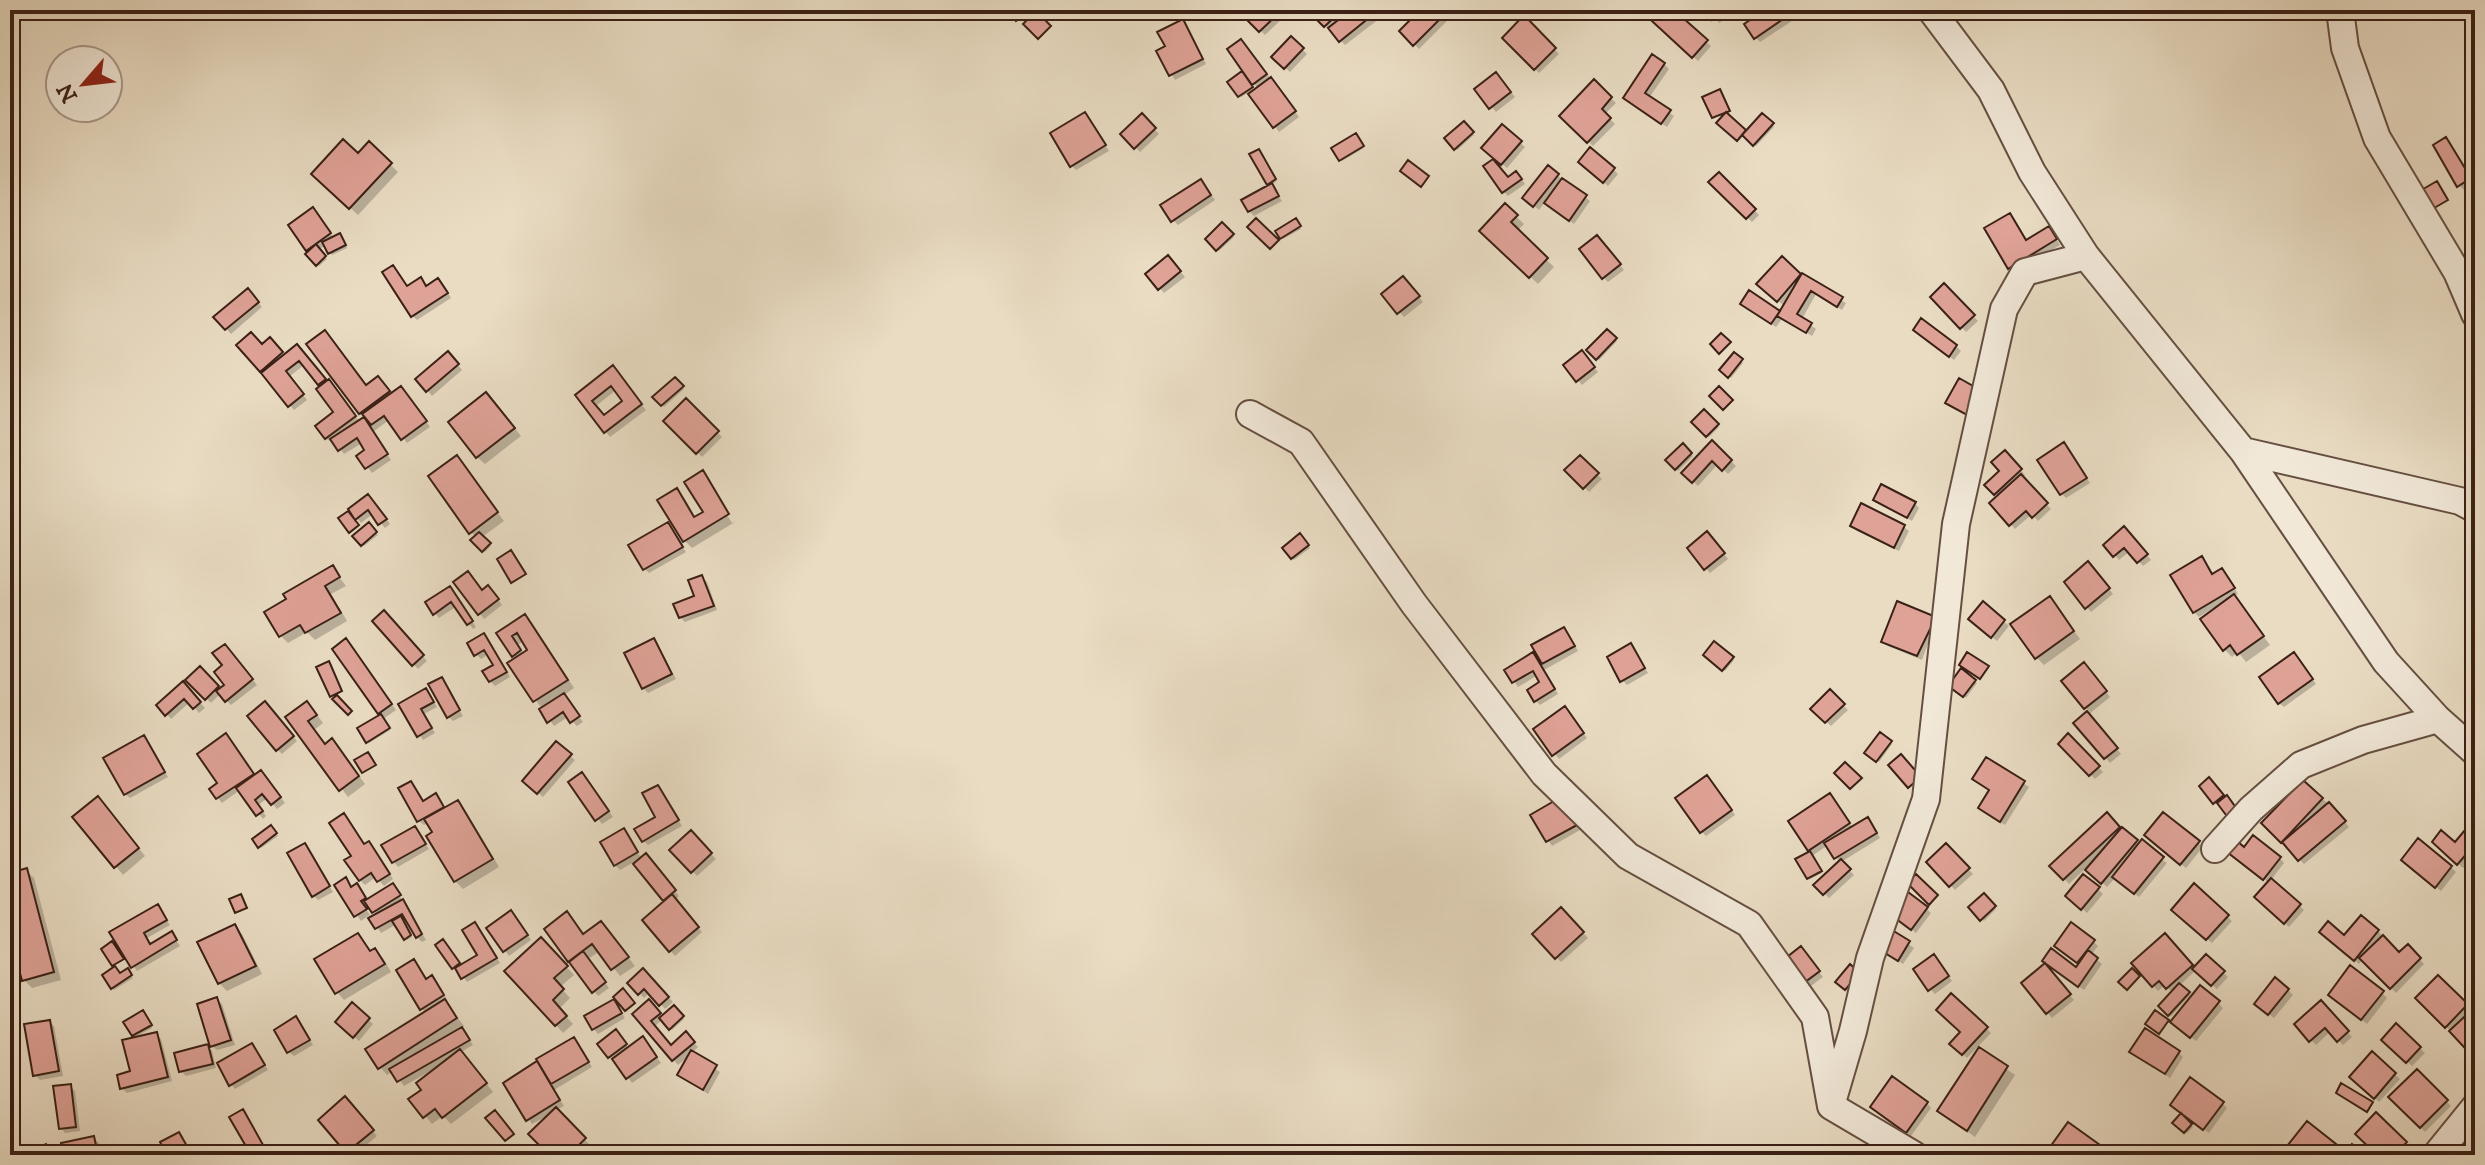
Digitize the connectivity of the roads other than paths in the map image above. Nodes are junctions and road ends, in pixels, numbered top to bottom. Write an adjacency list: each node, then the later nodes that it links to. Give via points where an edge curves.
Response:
1 (1931, 10): 3 (street, via 1991,90 2032,172)
2 (2340, 10): 4 (street, via 2345,48 2377,138 2457,272)
3 (2086, 256): 6 (street); 11 (street, via 2025,272 2004,309 1956,524 1926,799 1870,958)
4 (2475, 314)
5 (1250, 414): 11 (street, via 1301,442 1414,604 1544,774 1628,856 1749,924 1815,1017)
6 (2243, 451): 7 (street, via 2460,501); 8 (street, via 2386,662)
7 (2475, 509)
8 (2438, 719): 9 (street); 10 (street, via 2301,765)
9 (2475, 752)
10 (2215, 849)
11 (1831, 1106): 13 (street)
12 (2475, 1107): 14 (street)
13 (1914, 1155)
14 (2436, 1155)

